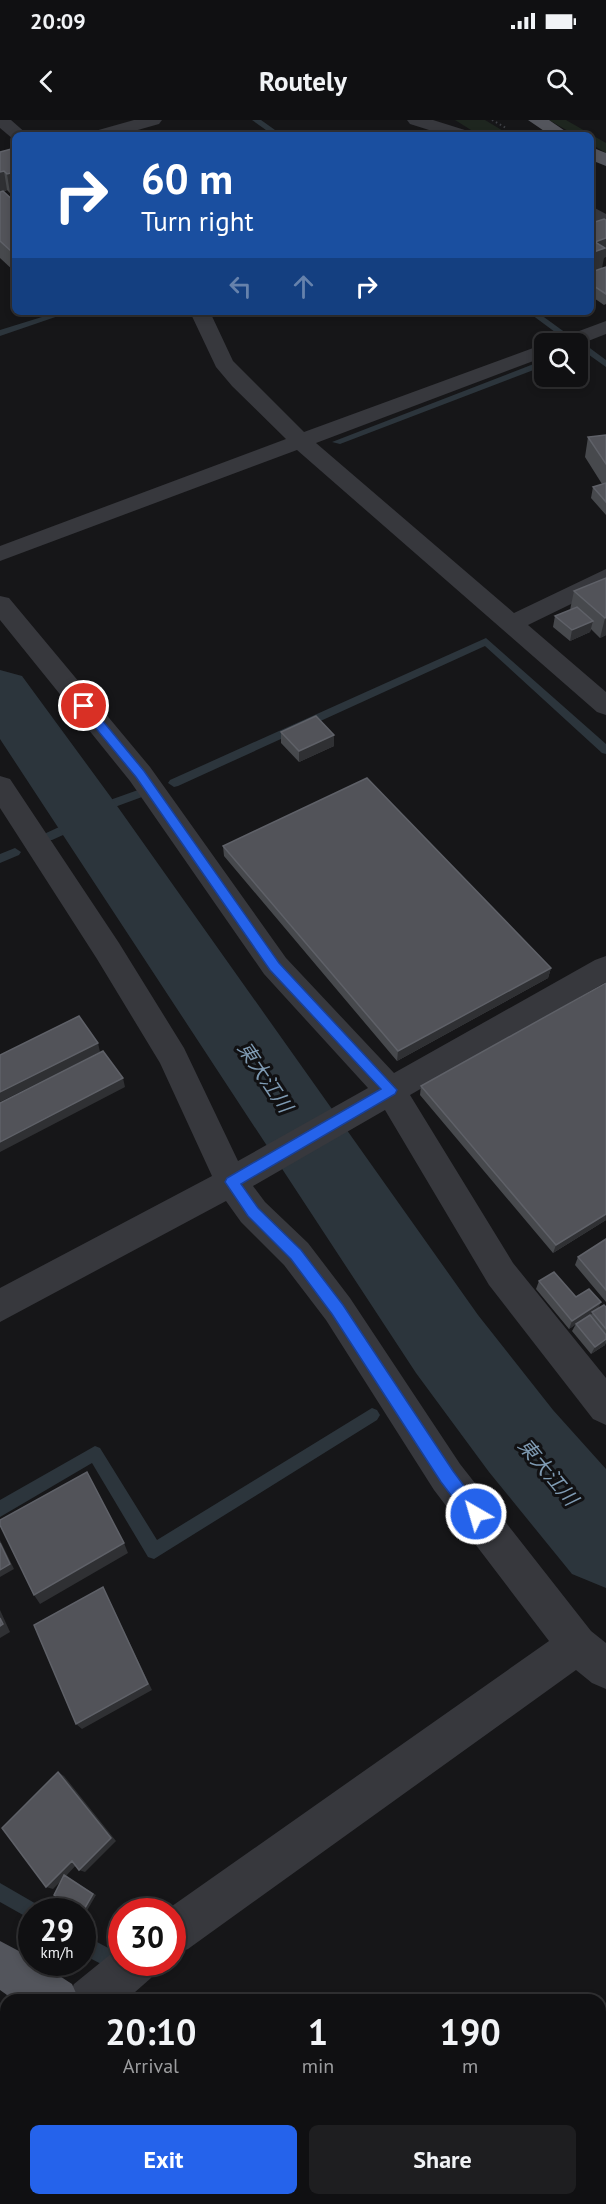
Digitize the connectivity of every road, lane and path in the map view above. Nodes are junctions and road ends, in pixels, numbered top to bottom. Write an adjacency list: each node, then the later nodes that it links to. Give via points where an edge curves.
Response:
1 (1, 120): 7 (street)
2 (153, 120): 6 (street)
3 (416, 120): 9 (street)
4 (443, 120): 10 (street)
5 (537, 120): 11 (main road)
6 (132, 123): 8 (street)
7 (15, 132)
8 (108, 132)
9 (453, 132)
10 (462, 132)
11 (557, 132)
12 (201, 315): 16 (street, via 223,363)
13 (606, 327): 14 (street)
14 (588, 334)
15 (534, 354): 16 (street)
16 (301, 442): 17 (street); 20 (street)
17 (0, 554)
18 (606, 578): 20 (street)
19 (0, 604): 24 (street, via 140,774 275,966)
20 (512, 624): 21 (street)
21 (606, 706)
22 (0, 786): 25 (street, via 173,1057)
23 (606, 968): 24 (street)
24 (380, 1096): 25 (street); 27 (street, via 501,1274)
25 (231, 1182): 26 (street); 28 (street, via 253,1212 296,1254 338,1310 447,1477)
26 (0, 1306)
27 (606, 1407)
28 (592, 1657): 29 (street)
29 (186, 1924)
30 (0, 1964): 32 (main road)
31 (118, 1976): 33 (street)
32 (47, 1994)
33 (97, 1994)

